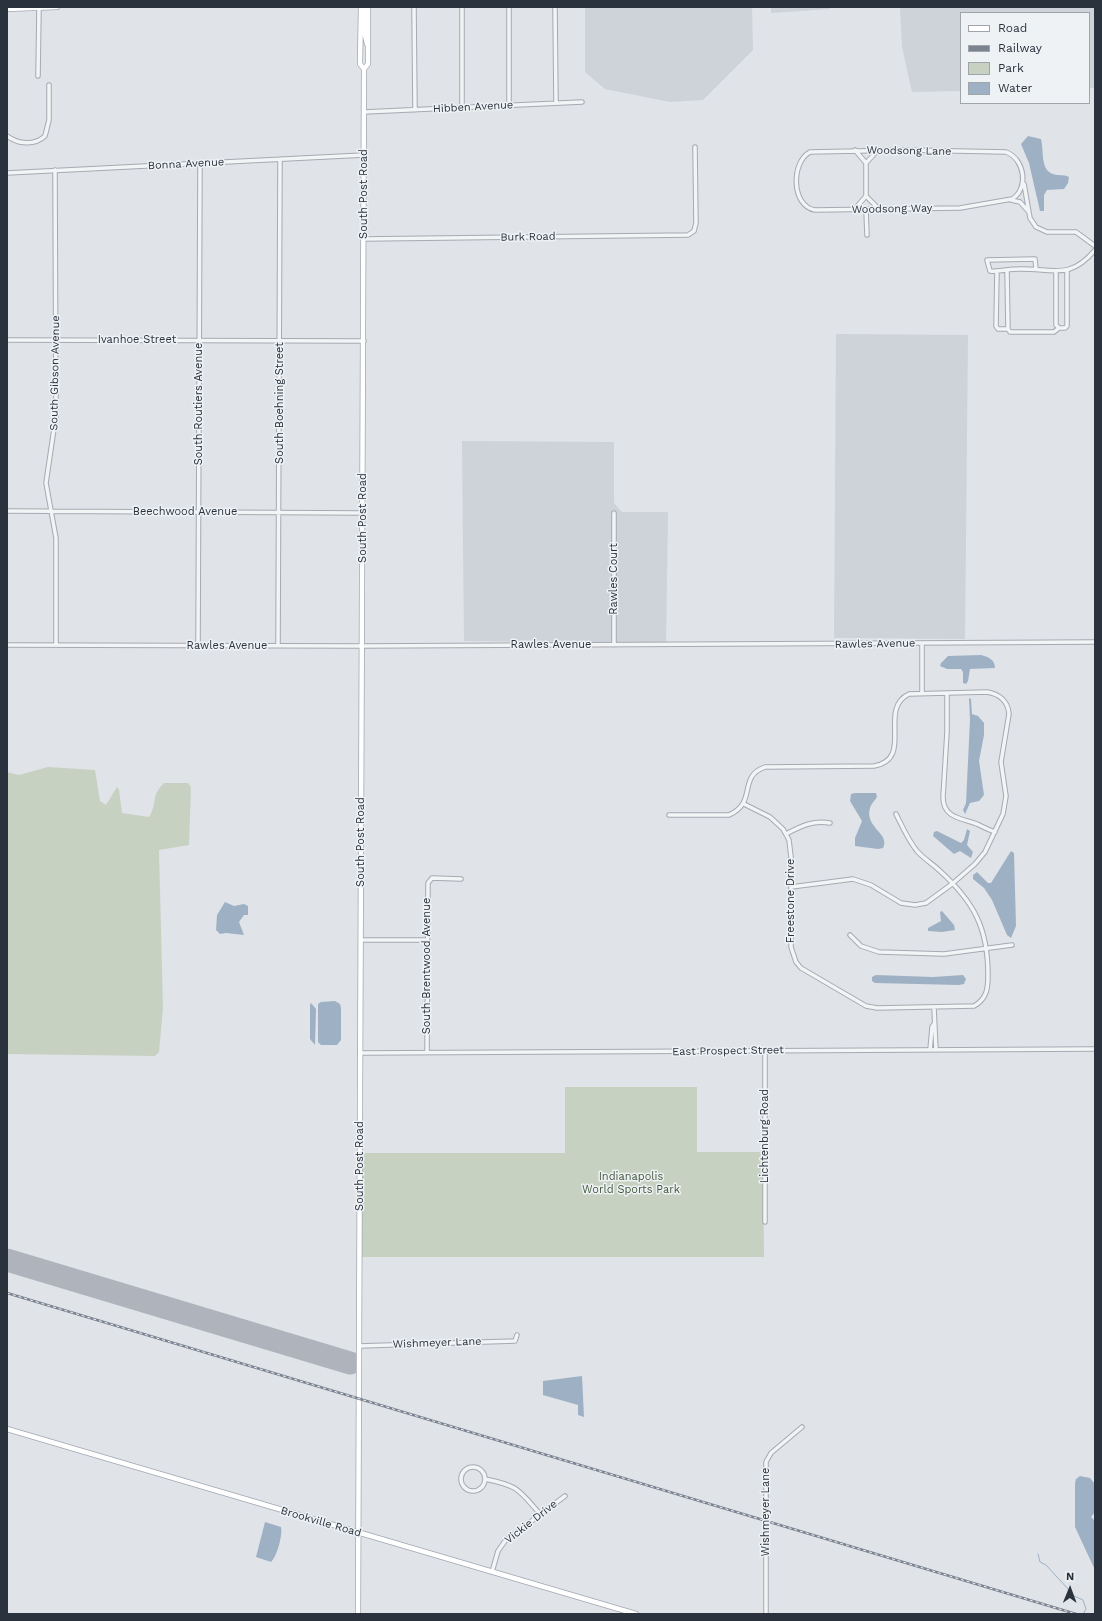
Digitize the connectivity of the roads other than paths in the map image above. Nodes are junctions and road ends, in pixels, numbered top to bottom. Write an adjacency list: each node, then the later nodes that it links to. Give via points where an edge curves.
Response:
1 (57, 7): 9 (main road)
2 (361, 7): 12 (main road, South Post Road, via 360,64)
3 (364, 7): 11 (main road, via 365,42)
4 (368, 7): 11 (main road, South Post Road)
5 (414, 7): 19 (street)
6 (462, 7): 18 (street)
7 (509, 7): 17 (street)
8 (555, 7): 16 (street)
9 (39, 8): 10 (main road); 13 (street)
10 (7, 10)
11 (368, 46): 12 (main road, South Post Road, via 368,64)
12 (364, 69): 20 (main road, South Post Road)
13 (38, 76)
14 (49, 86): 21 (street, via 49,120 45,136 36,142 18,143)
15 (582, 102): 16 (street, Hibben Avenue)
16 (556, 103): 17 (street, Hibben Avenue)
17 (509, 106): 18 (street, Hibben Avenue)
18 (462, 108): 19 (street, Hibben Avenue)
19 (414, 110): 20 (street, Hibben Avenue)
20 (364, 112): 25 (main road, South Post Road)
21 (7, 136)
22 (696, 147): 40 (street, Burk Road, via 696,223 691,233 683,236)
23 (855, 150): 24 (street, Woodsong Lane); 28 (street); 31 (street, Woodsong Lane, via 808,153 798,164)
24 (878, 150): 28 (street); 32 (street, Woodsong Lane, via 1006,152 1018,161)
25 (364, 155): 26 (street, Bonna Avenue); 40 (main road, South Post Road)
26 (280, 159): 27 (street, Bonna Avenue); 53 (street, South Boehning Street)
27 (200, 163): 29 (street, Bonna Avenue); 52 (street, South Routiers Avenue)
28 (866, 163): 33 (street)
29 (55, 170): 30 (street, Bonna Avenue); 51 (street, South Gibson Avenue)
30 (7, 173)
31 (798, 180): 36 (street, Woodsong Way, via 799,199 809,208)
32 (1023, 181): 34 (street, via 1020,193); 38 (street, Woodsong Lane)
33 (866, 196): 35 (street); 36 (street)
34 (1009, 200): 35 (street, Woodsong Way, via 965,208); 38 (street, via 1020,202)
35 (879, 209): 37 (street, Woodsong Way)
36 (854, 210): 37 (street, Woodsong Way)
37 (866, 210): 39 (street)
38 (1029, 213): 41 (street, via 1034,225 1042,230 1076,232)
39 (866, 235)
40 (364, 239): 54 (main road, South Post Road)
41 (1095, 246)
42 (1095, 250): 45 (street, via 1078,266)
43 (1036, 269): 44 (street); 46 (street, via 1035,259 987,260 990,271); 47 (street)
44 (1007, 270): 46 (street); 49 (street)
45 (1066, 270): 47 (street); 48 (street, via 1067,326)
46 (997, 271): 49 (street, via 996,326 998,329)
47 (1056, 271): 48 (street, via 1056,325)
48 (1059, 328): 49 (street, via 1054,332 1010,332)
49 (1008, 329)
50 (7, 340): 51 (street, Ivanhoe Street)
51 (55, 340): 52 (street, Ivanhoe Street); 56 (street, South Gibson Avenue, via 56,421 46,482)
52 (199, 340): 53 (street, Ivanhoe Street); 57 (street, South Routiers Avenue)
53 (281, 341): 54 (street, Ivanhoe Street); 58 (street, South Boehning Street)
54 (364, 341): 59 (main road, South Post Road)
55 (7, 511): 56 (street, Beechwood Avenue)
56 (51, 511): 57 (street, Beechwood Avenue); 64 (street, South Gibson Avenue, via 56,543)
57 (198, 512): 58 (street, Beechwood Avenue); 66 (street, South Routiers Avenue)
58 (279, 513): 59 (street, Beechwood Avenue); 67 (street, South Boehning Street)
59 (363, 513): 68 (main road, South Post Road)
60 (614, 513): 65 (street, Rawles Court)
61 (1095, 642): 62 (street, Rawles Avenue)
62 (922, 643): 65 (street, Rawles Avenue); 70 (street)
63 (7, 645): 64 (street, Rawles Avenue)
64 (56, 645): 66 (street, Rawles Avenue)
65 (614, 645): 68 (street, Rawles Avenue)
66 (198, 646): 67 (street, Rawles Avenue)
67 (278, 646): 68 (street, Rawles Avenue)
68 (362, 646): 81 (main road, South Post Road)
69 (947, 692): 70 (street); 75 (street, via 944,806 956,818); 75 (street, via 990,692 1003,699 1008,707 1001,765 1006,803)
70 (922, 693): 71 (street, via 907,695 898,704 894,714 894,749 885,762 874,766 763,767 750,778)
71 (744, 804): 73 (street, via 729,815); 76 (street, Freestone Drive, via 770,817)
72 (896, 814): 78 (street, via 916,850)
73 (669, 815)
74 (830, 823): 76 (street, via 811,822)
75 (995, 832): 78 (street, via 981,857)
76 (786, 834): 79 (street, Freestone Drive, via 792,857)
77 (461, 879): 82 (street, South Brentwood Avenue, via 429,880)
78 (952, 884): 79 (street, via 926,903 915,905 901,903 870,885 853,879); 84 (street, via 977,916)
79 (791, 887): 85 (street, Freestone Drive, via 791,947 800,968 866,1006)
80 (850, 935): 84 (street, via 861,946 878,952 944,954)
81 (361, 940): 82 (street); 92 (main road, South Post Road)
82 (427, 940): 91 (street, South Brentwood Avenue)
83 (1012, 945): 84 (street)
84 (988, 949): 85 (street, via 988,989 985,997 979,1003 968,1007)
85 (934, 1008): 86 (street)
86 (934, 1024): 89 (street); 90 (street)
87 (1095, 1049): 90 (street, East Prospect Street)
88 (765, 1050): 89 (street, East Prospect Street); 91 (street, East Prospect Street); 93 (street, Lichtenburg Road)
89 (930, 1050): 90 (street, East Prospect Street)
90 (936, 1050)
91 (427, 1052): 92 (street, East Prospect Street)
92 (360, 1053): 95 (main road, South Post Road)
93 (765, 1222)
94 (517, 1335): 95 (street, Wishmeyer Lane, via 515,1341)
95 (359, 1346): 101 (main road, South Post Road)
96 (802, 1427): 105 (street, Wishmeyer Lane, via 771,1452 766,1462)
97 (7, 1429): 101 (main road, Brookville Road)
98 (485, 1479): 98 (street, via 482,1472 474,1467 465,1470 461,1479 465,1487 472,1490 481,1488); 100 (street, via 507,1483 516,1488)
99 (565, 1496): 100 (street, Vickie Drive)
100 (540, 1514): 102 (street, Vickie Drive, via 503,1543)
101 (358, 1532): 102 (main road, Brookville Road); 103 (main road, South Post Road)
102 (492, 1572): 104 (main road, Brookville Road)
103 (358, 1614)
104 (636, 1614)
105 (766, 1614)

